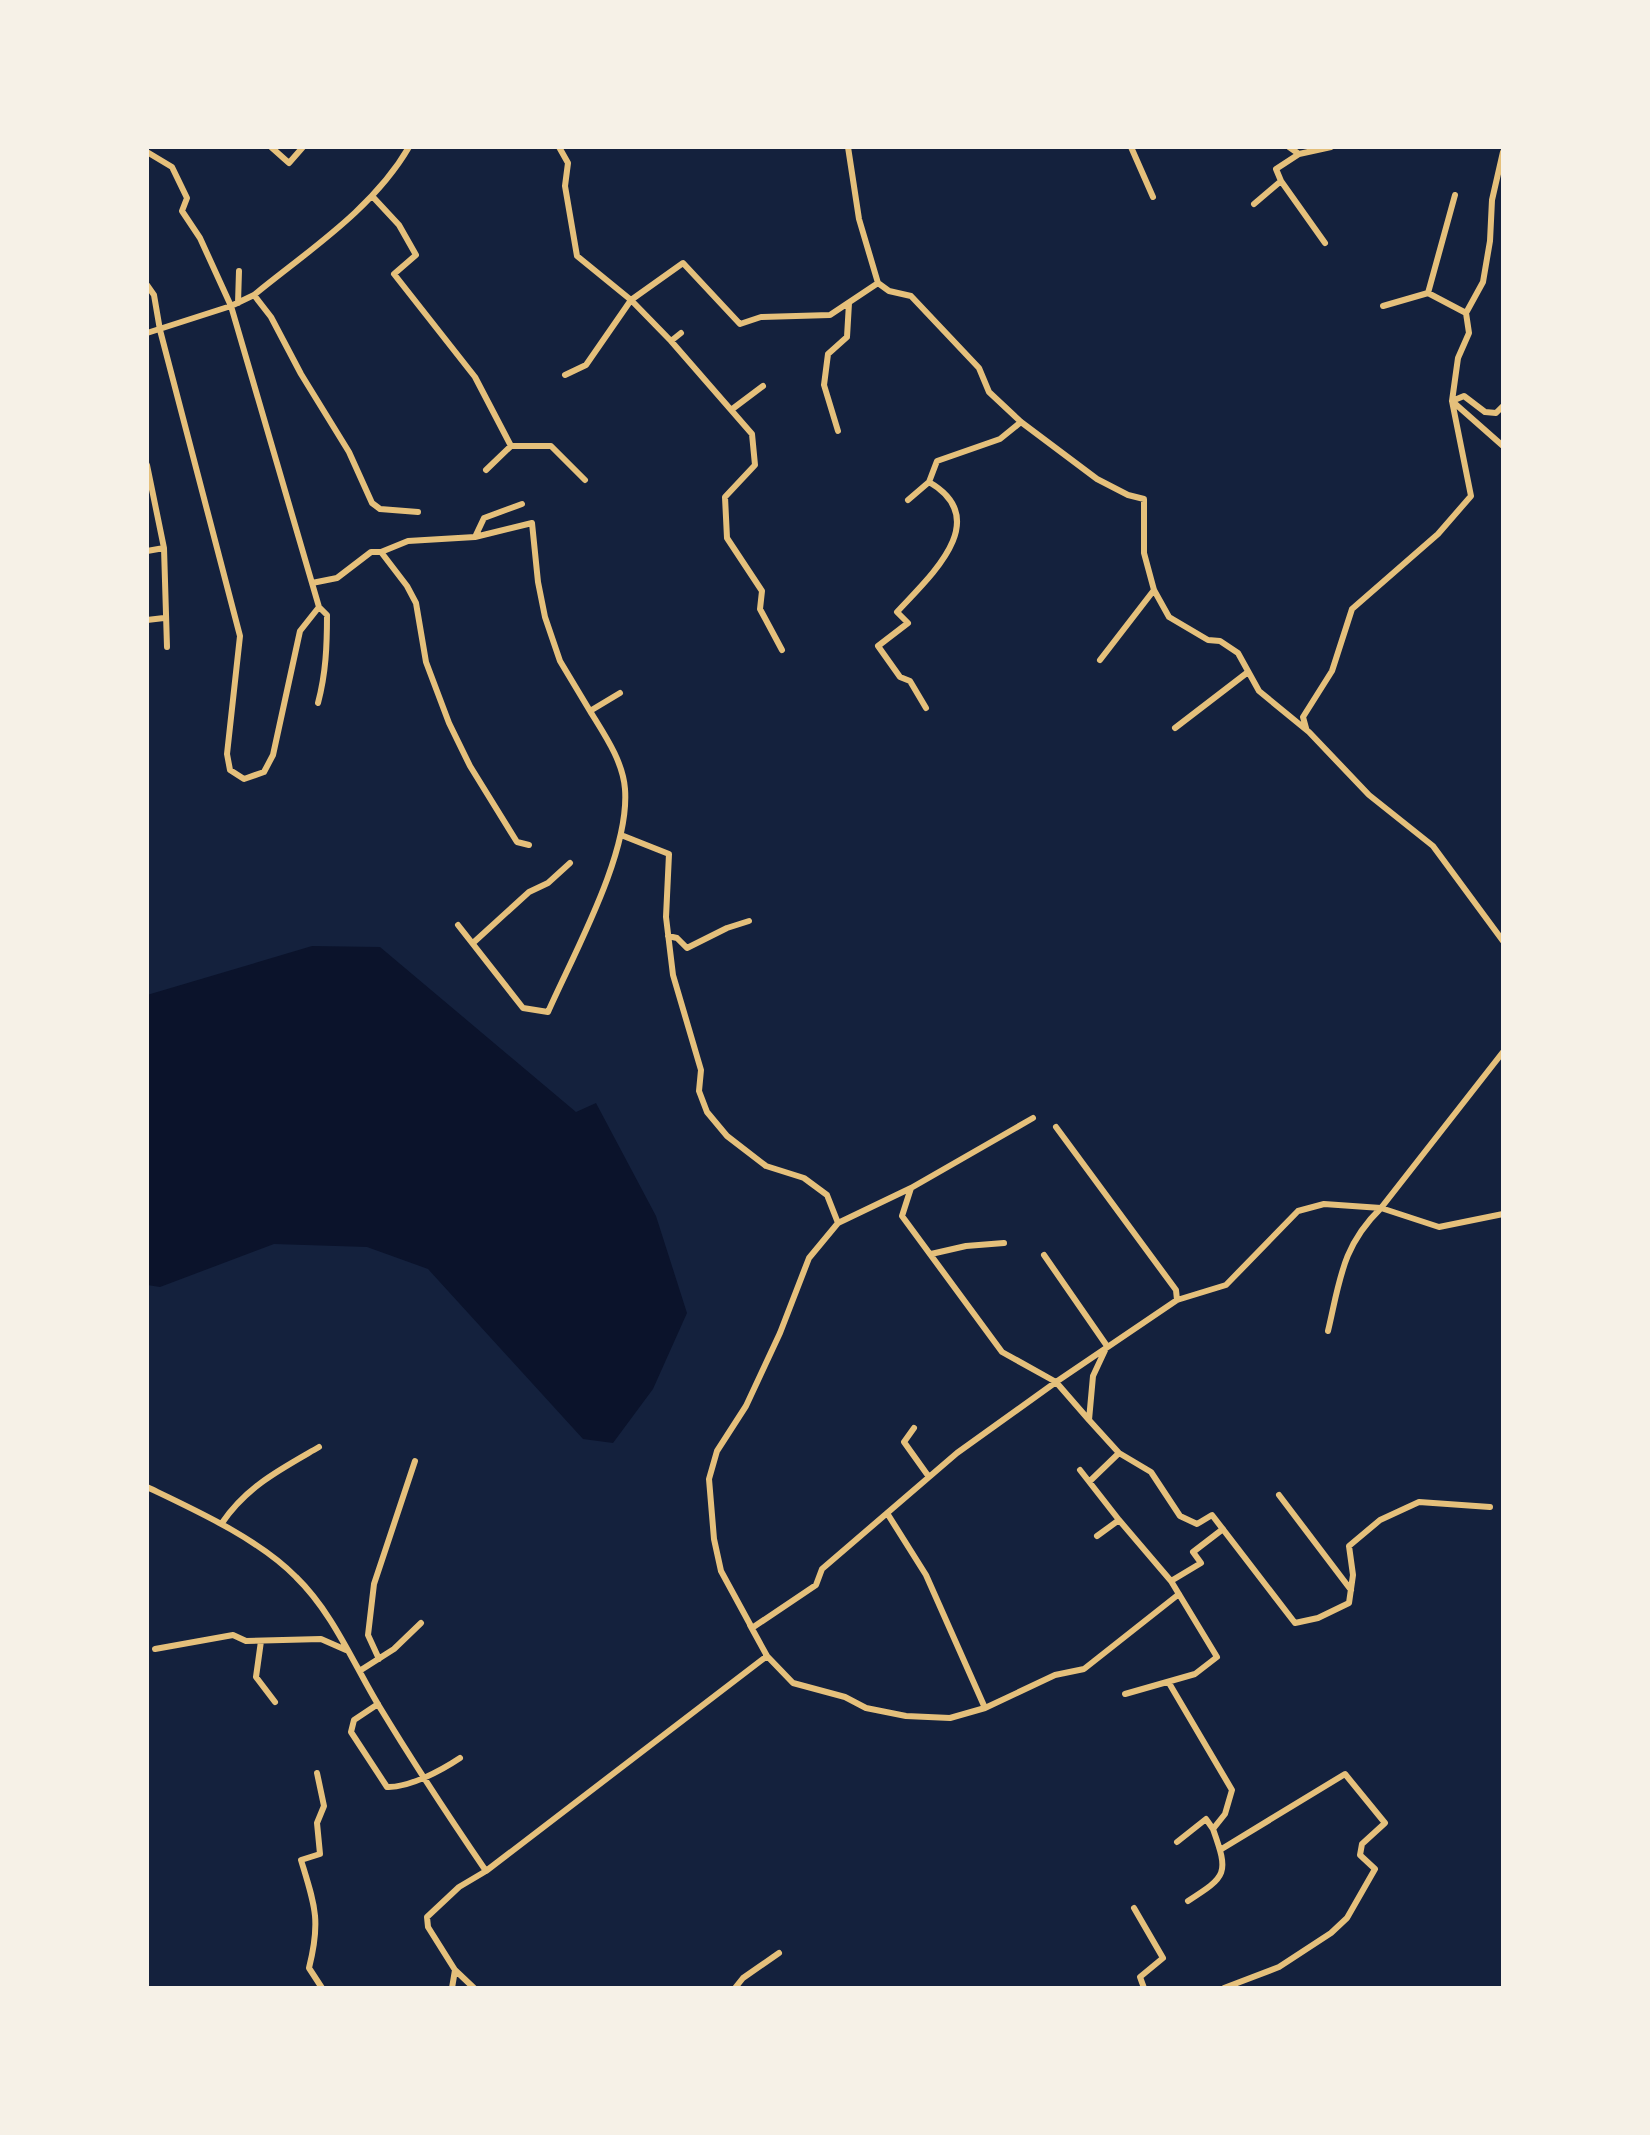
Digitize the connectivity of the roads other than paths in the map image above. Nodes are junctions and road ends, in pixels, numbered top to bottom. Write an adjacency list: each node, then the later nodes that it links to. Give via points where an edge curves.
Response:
1 (271, 147): 2 (street, via 289,163)
2 (303, 147)
3 (409, 147): 14 (street)
4 (559, 147): 23 (street, via 568,163 565,186 576,256)
5 (848, 147): 19 (street, via 859,219)
6 (1131, 147): 15 (street)
7 (1289, 147): 11 (street)
8 (1331, 147): 11 (street)
9 (147, 152): 25 (street, via 172,167 187,198 182,211)
10 (1503, 152): 27 (street, via 1492,200 1483,282)
11 (1299, 154): 12 (street, via 1276,169)
12 (1281, 180): 16 (street); 17 (street)
13 (1455, 195): 21 (street)
14 (373, 197): 22 (street); 39 (street, via 399,225 416,255 394,274 475,377)
15 (1153, 197)
16 (1254, 204)
17 (1325, 243)
18 (239, 271): 25 (street)
19 (878, 283): 24 (street); 37 (street, via 911,296 979,368 989,392)
20 (147, 285): 28 (street)
21 (1428, 293): 26 (street); 27 (street)
22 (254, 295): 25 (street); 48 (street, via 349,452 372,503 380,509)
23 (631, 300): 24 (street, via 683,263 740,324 761,317 830,315); 31 (street); 32 (street, via 586,365)
24 (849, 303): 38 (street, via 847,337 828,354 824,384)
25 (234, 304): 28 (street); 53 (street)
26 (1383, 306)
27 (1466, 313): 34 (street, via 1469,334 1458,358)
28 (160, 330): 29 (street); 55 (street, via 235,604 240,636 227,754 230,770 244,779 264,772 273,755 300,631)
29 (147, 333)
30 (681, 333): 31 (street)
31 (671, 341): 36 (street)
32 (565, 375)
33 (763, 386): 36 (street)
34 (1452, 401): 35 (street, via 1464,396 1485,412 1496,413); 40 (street); 67 (street, via 1471,496 1438,534 1352,609 1332,671 1303,717)
35 (1503, 406)
36 (731, 410): 59 (street, via 752,434 755,465 725,497 727,538 762,591 760,608)
37 (1021, 422): 45 (street, via 1000,439 937,461); 54 (street, via 1097,480 1144,499 1144,553)
38 (838, 432)
39 (511, 446): 42 (street); 44 (street, via 551,446)
40 (1503, 446)
41 (147, 465): 43 (street)
42 (486, 470)
43 (148, 480): 50 (street)
44 (585, 480)
45 (929, 482): 46 (street); 64 (street, via 942,490 956,514 958,533 944,560 897,612 908,623 878,646 900,677 910,681)
46 (908, 500)
47 (522, 504): 49 (street, via 484,517)
48 (418, 512)
49 (475, 537): 52 (street, via 408,541); 65 (street, via 532,523 545,617 560,662)
50 (164, 548): 51 (street); 56 (street)
51 (147, 551)
52 (381, 552): 53 (street, via 370,552 337,578); 69 (street, via 416,603 426,662 470,766 517,842)
53 (312, 583): 55 (street)
54 (1154, 590): 60 (street); 61 (street, via 1169,617 1238,653)
55 (319, 607): 63 (street, via 327,615 327,643 326,674)
56 (164, 618): 57 (street); 58 (street)
57 (147, 620)
58 (167, 647)
59 (782, 650)
60 (1100, 660)
61 (1248, 672): 66 (street); 67 (street, via 1259,691)
62 (620, 693): 65 (street)
63 (318, 703)
64 (926, 708)
65 (590, 711): 68 (street, via 613,750 625,789)
66 (1175, 728)
67 (1309, 732): 74 (street, via 1368,795 1433,846)
68 (621, 835): 73 (street, via 669,854); 75 (street, via 548,1012 523,1008)
69 (529, 845)
70 (570, 863): 75 (street)
71 (749, 921): 73 (street, via 687,948)
72 (458, 925): 75 (street)
73 (668, 936): 82 (street, via 673,975 701,1070 699,1091 707,1112 727,1136 765,1166 804,1178 827,1195)
74 (1503, 941)
75 (473, 943)
76 (1503, 1052): 80 (street)
77 (1032, 1118): 79 (street)
78 (1056, 1127): 86 (street, via 1176,1290)
79 (911, 1188): 82 (street); 84 (street, via 902,1216)
80 (1381, 1208): 81 (street, via 1438,1227); 86 (street, via 1324,1204 1298,1211 1226,1285); 87 (street, via 1359,1229 1345,1258)
81 (1503, 1214)
82 (838, 1223): 111 (street, via 809,1258 746,1406 717,1451 709,1479 721,1571)
83 (1004, 1243): 84 (street)
84 (931, 1254): 89 (street, via 1002,1352)
85 (1044, 1255): 88 (street)
86 (1177, 1300): 88 (street)
87 (1328, 1331)
88 (1107, 1346): 89 (street); 90 (street, via 1093,1376)
89 (1056, 1382): 90 (street); 96 (street)
90 (1090, 1420): 93 (street)
91 (914, 1428): 96 (street, via 904,1442)
92 (319, 1447): 104 (street, via 256,1483)
93 (1119, 1453): 97 (street); 105 (street, via 1151,1472 1180,1516 1197,1524 1212,1515)
94 (415, 1461): 116 (street, via 374,1584 368,1635)
95 (1080, 1470): 97 (street)
96 (929, 1477): 102 (street)
97 (1090, 1481): 103 (street)
98 (147, 1487): 104 (street)
99 (1279, 1495): 108 (street)
100 (712, 1505): 111 (street, via 720,1567)
101 (1490, 1507): 108 (street, via 1419,1502 1380,1520 1349,1546)
102 (887, 1513): 111 (street, via 822,1569 816,1585); 122 (street, via 926,1575)
103 (1119, 1520): 106 (street); 107 (street)
104 (222, 1523): 114 (street, via 295,1576 321,1606)
105 (1223, 1530): 107 (street, via 1193,1552 1202,1563); 108 (street, via 1295,1623 1349,1603)
106 (1097, 1536)
107 (1171, 1581): 109 (street)
108 (1351, 1590)
109 (1179, 1594): 118 (street, via 1217,1657 1195,1674); 122 (street, via 1084,1669 1055,1675)
110 (421, 1623): 116 (street)
111 (752, 1628): 115 (street)
112 (261, 1641): 113 (street, via 246,1641 233,1634); 114 (street, via 321,1639); 120 (street, via 256,1677)
113 (155, 1649)
114 (348, 1651): 117 (street)
115 (767, 1656): 122 (street, via 793,1683 866,1708 950,1718); 129 (street)
116 (379, 1660): 117 (street)
117 (361, 1670): 121 (street)
118 (1169, 1683): 119 (street); 126 (street, via 1232,1790 1225,1814)
119 (1125, 1695)
120 (275, 1702)
121 (378, 1704): 125 (street); 125 (street, via 354,1720 351,1732 382,1783 397,1788)
122 (985, 1708)
123 (460, 1758): 125 (street, via 435,1774)
124 (317, 1773): 134 (street, via 324,1806 317,1823 320,1854 301,1860 318,1934 309,1968)
125 (424, 1775): 129 (street)
126 (1213, 1829): 127 (street, via 1206,1819); 128 (street)
127 (1177, 1842)
128 (1220, 1850): 130 (street, via 1224,1862 1217,1883); 139 (street, via 1345,1774 1385,1823 1362,1844 1360,1855 1375,1869 1347,1918 1279,1967)
129 (485, 1871): 133 (street, via 459,1886 427,1917 428,1927)
130 (1188, 1901)
131 (1134, 1908): 138 (street, via 1163,1958 1140,1977)
132 (779, 1952): 137 (street)
133 (455, 1970): 135 (street); 136 (street)
134 (322, 1988)
135 (452, 1988)
136 (474, 1988)
137 (735, 1988)
138 (1144, 1988)
139 (1224, 1988)

